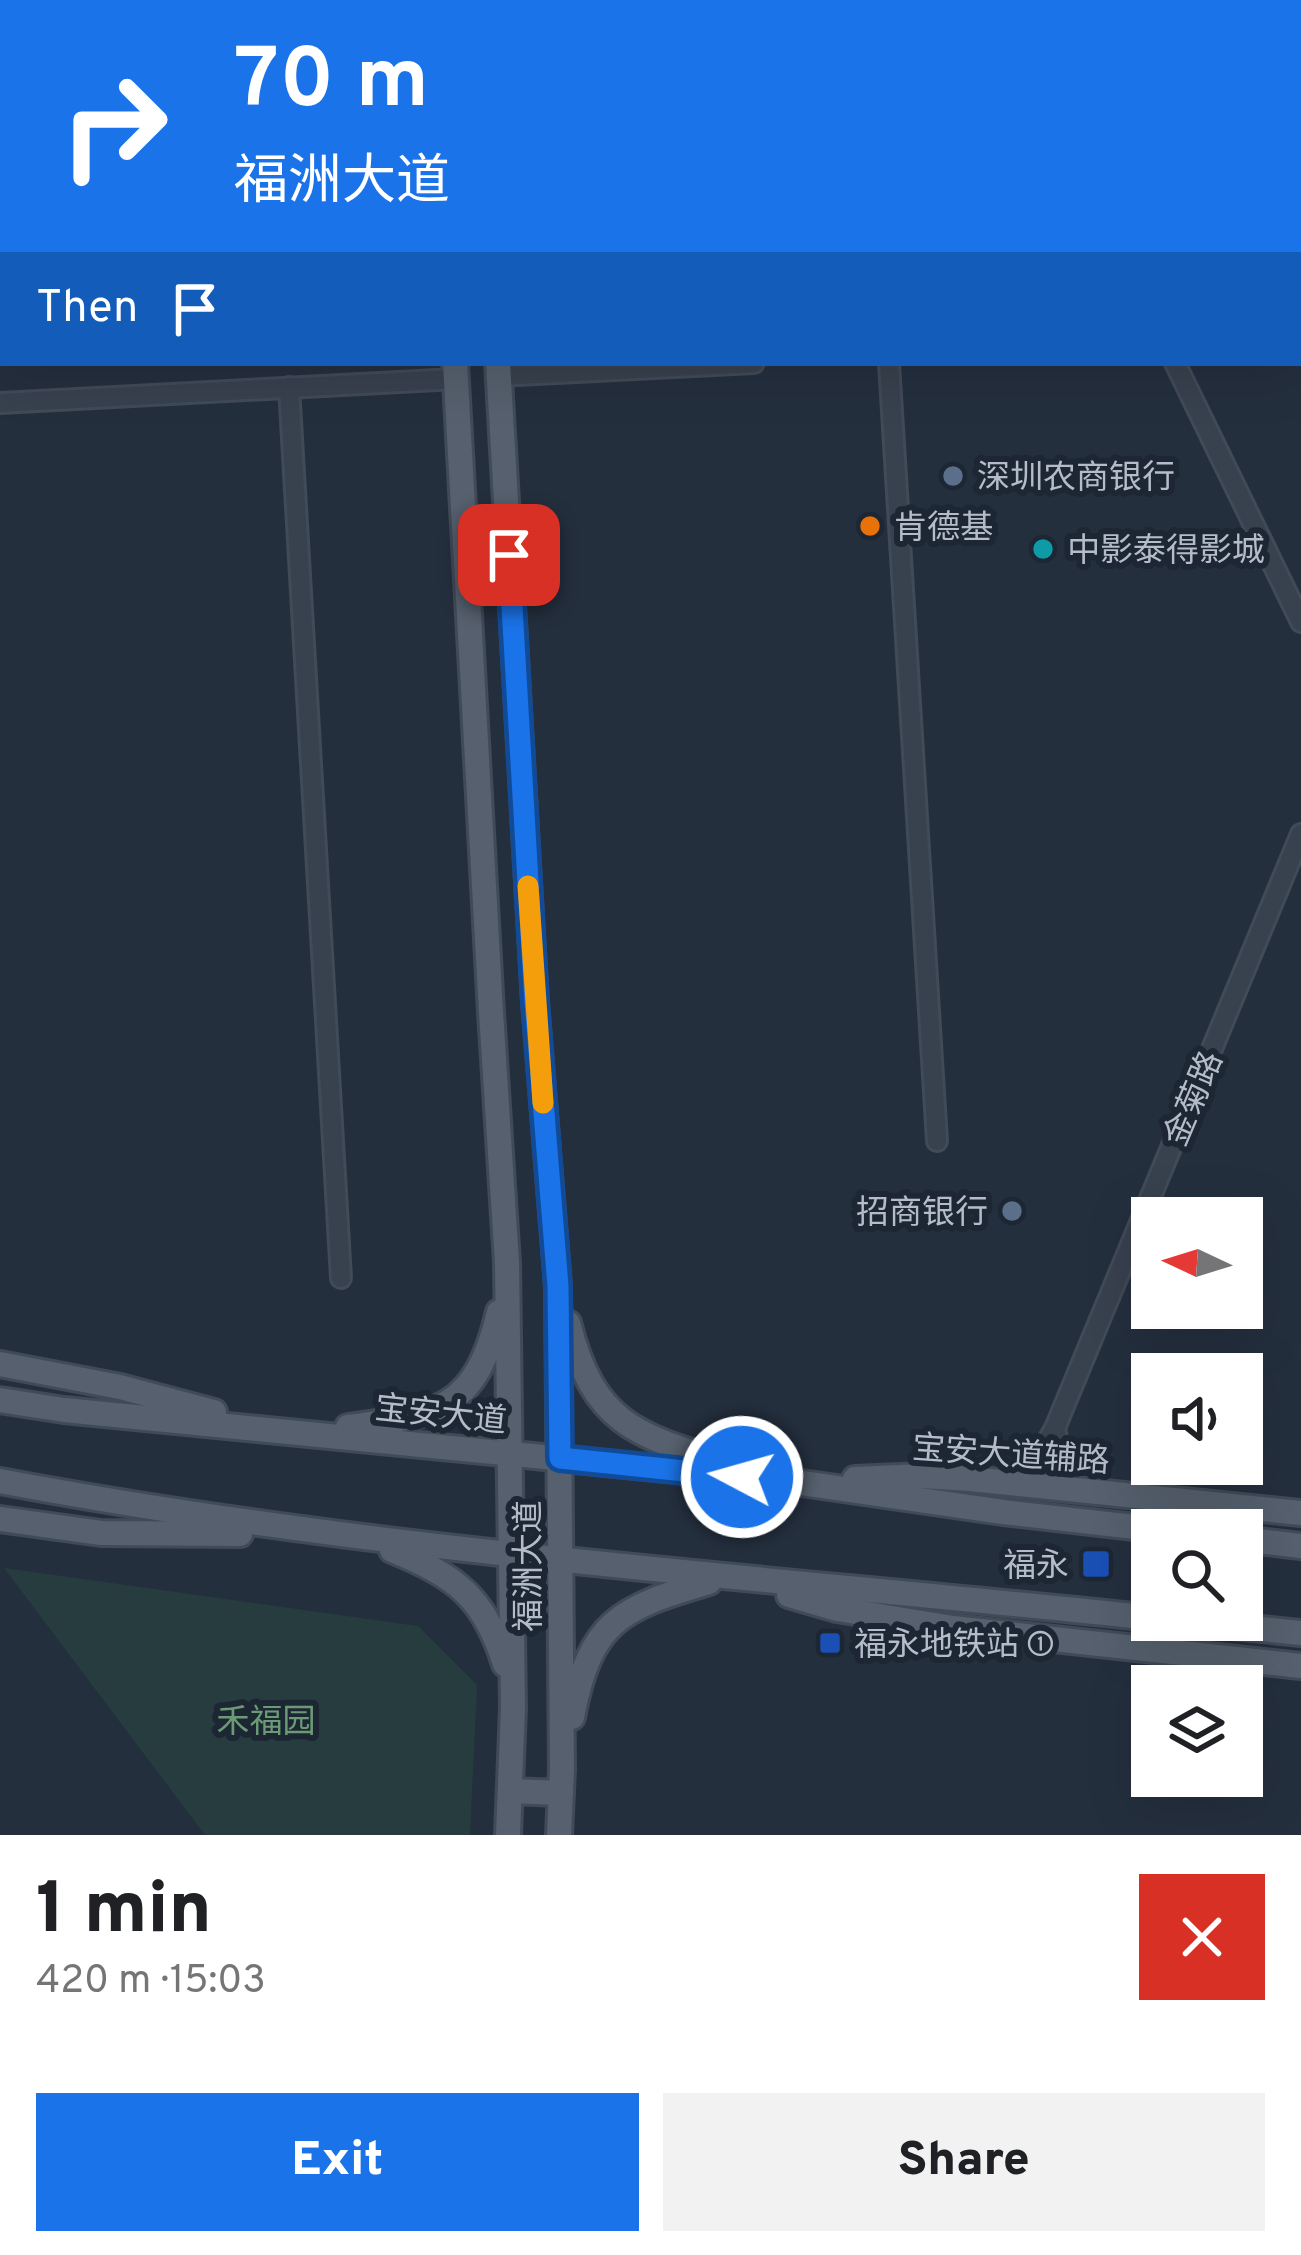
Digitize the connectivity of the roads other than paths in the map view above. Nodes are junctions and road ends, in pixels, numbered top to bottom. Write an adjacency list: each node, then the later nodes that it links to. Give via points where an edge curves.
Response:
1 (626, 366): 4 (street)
2 (889, 366): 10 (street)
3 (1176, 366): 8 (street)
4 (499, 369): 13 (main road, 福洲大道)
5 (455, 371): 6 (street); 11 (main road, 福洲大道)
6 (290, 387): 7 (street); 12 (street)
7 (0, 403)
8 (1301, 622)
9 (1301, 834): 16 (street, 金菊路)
10 (937, 1141)
11 (508, 1263): 17 (main road, via 483,1366 454,1399 400,1419); 18 (main road, 福洲大道)
12 (340, 1278)
13 (558, 1286): 19 (main road, 福洲大道); 21 (main road, via 582,1369 614,1416 679,1448)
14 (0, 1364): 17 (main road)
15 (0, 1400): 17 (main road, 宝安大道)
16 (1055, 1428): 22 (street, 金菊路); 23 (street)
17 (281, 1430): 18 (main road, 宝安大道)
18 (510, 1453): 19 (main road, 宝安大道); 30 (main road, 福洲大道)
19 (560, 1458): 21 (main road, 宝安大道); 31 (main road, 福洲大道)
20 (0, 1481): 27 (main road)
21 (788, 1481): 22 (main road, 宝安大道辅路, via 922,1476); 26 (main road, 宝安大道)
22 (1024, 1484): 23 (main road, 宝安大道辅路)
23 (1074, 1489): 24 (main road, 宝安大道辅路)
24 (1301, 1513)
25 (0, 1519): 27 (main road, via 128,1534)
26 (1131, 1527)
27 (342, 1535): 30 (main road); 37 (main road, via 412,1558 470,1594 498,1642)
28 (1263, 1541): 29 (main road)
29 (1301, 1546)
30 (511, 1555): 31 (main road); 37 (main road, 福洲大道)
31 (560, 1560): 32 (main road); 38 (main road, 福洲大道)
32 (723, 1578): 33 (main road); 36 (main road, via 884,1618); 38 (main road, via 646,1602 604,1632 581,1675)
33 (1131, 1616)
34 (1263, 1630): 35 (main road)
35 (1301, 1634)
36 (1301, 1666)
37 (513, 1708): 39 (main road, 福洲大道)
38 (561, 1781): 39 (main road); 41 (main road, 福洲大道)
39 (510, 1791): 40 (main road, 福洲大道)
40 (508, 1835)
41 (559, 1835)

